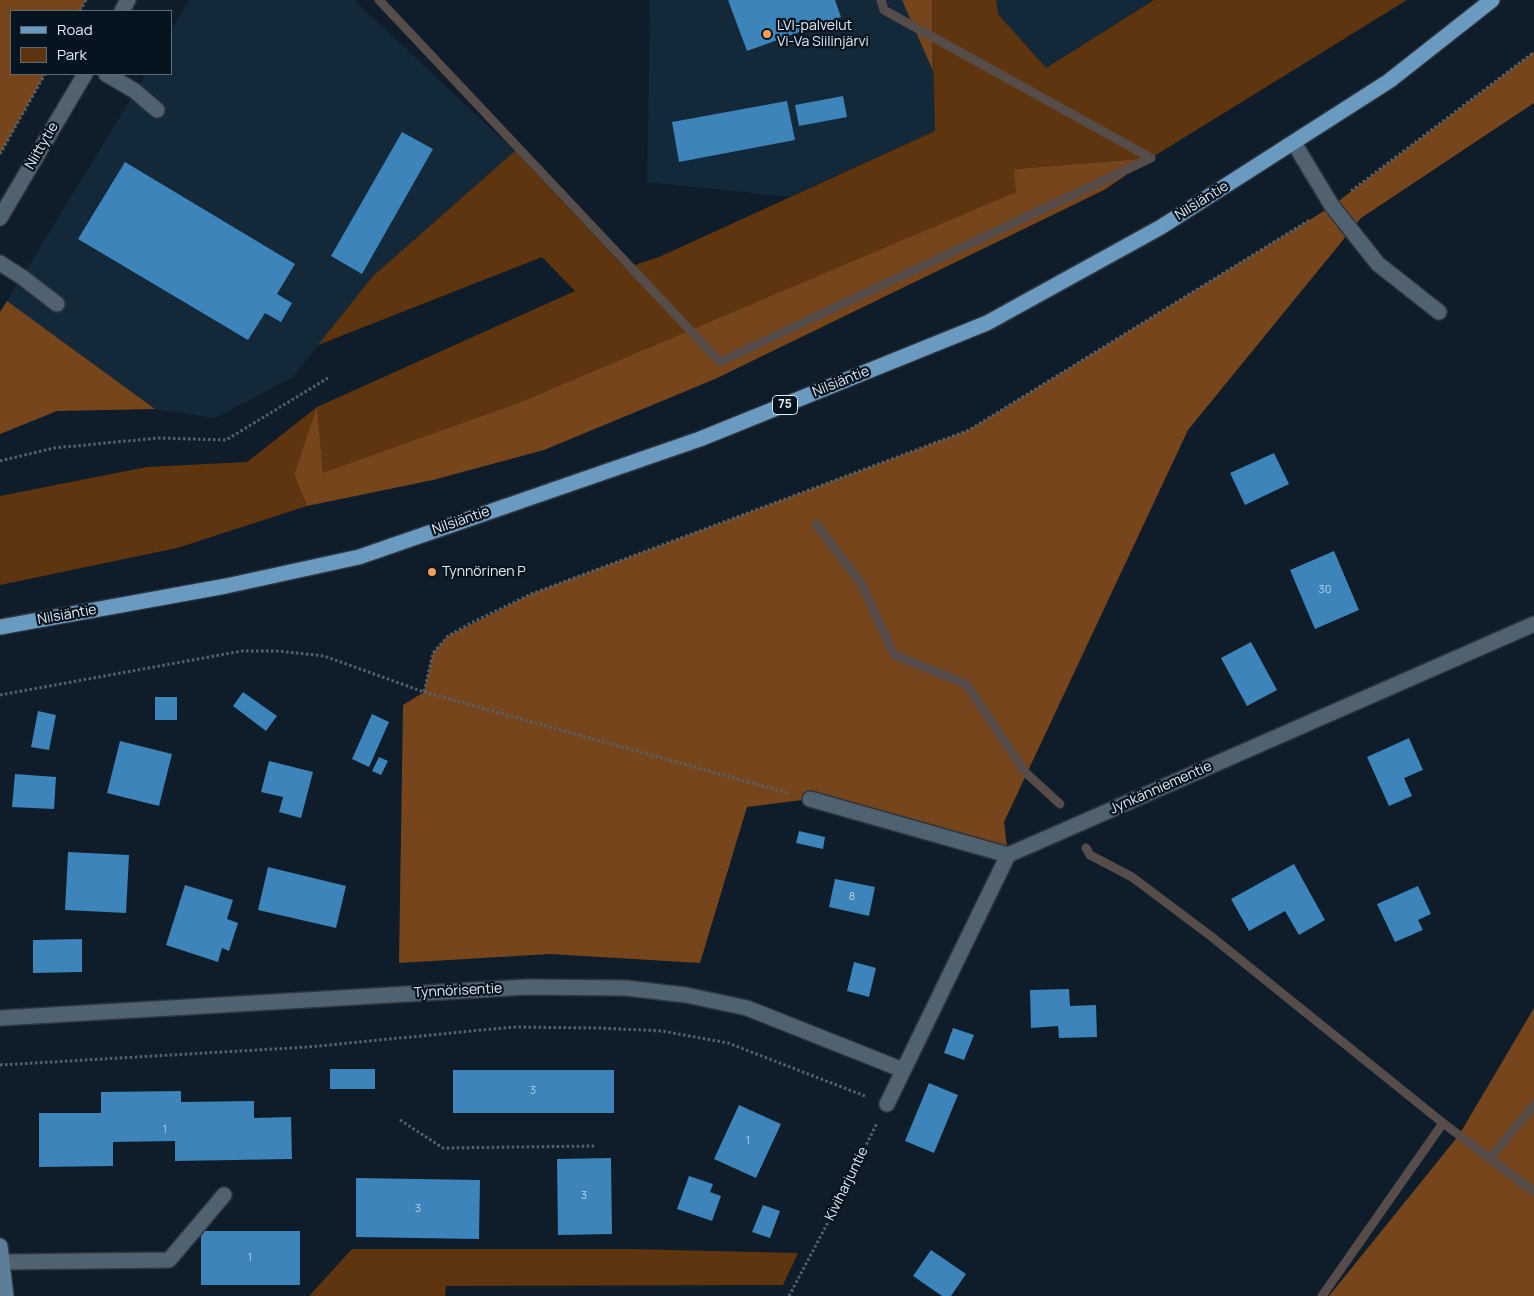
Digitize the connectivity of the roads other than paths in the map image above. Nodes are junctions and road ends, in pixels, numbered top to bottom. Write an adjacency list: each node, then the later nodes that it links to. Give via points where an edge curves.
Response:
1 (1492, 0): 5 (main road, Nilsiäntie / 75, via 1389,82)
2 (84, 75): 6 (street, Niittytie)
3 (108, 75): 4 (street, via 135,91)
4 (157, 110)
5 (1294, 142): 9 (street, via 1332,206 1378,264); 11 (main road, Nilsiäntie / 75, via 1161,227 987,323 700,439 359,557 226,586)
6 (0, 218)
7 (0, 263): 8 (street)
8 (57, 304)
9 (1440, 312)
10 (1534, 624): 13 (street, Jynkänniementie)
11 (0, 627)
12 (810, 799): 13 (street)
13 (1008, 855): 15 (street)
14 (0, 1018): 15 (street, Tynnörisentie, via 527,987 626,988 686,995 747,1008)
15 (903, 1070): 16 (street)
16 (886, 1104)
17 (224, 1195): 19 (street, via 169,1260)
18 (0, 1246): 19 (street)
19 (2, 1262): 20 (street)
20 (6, 1296)

